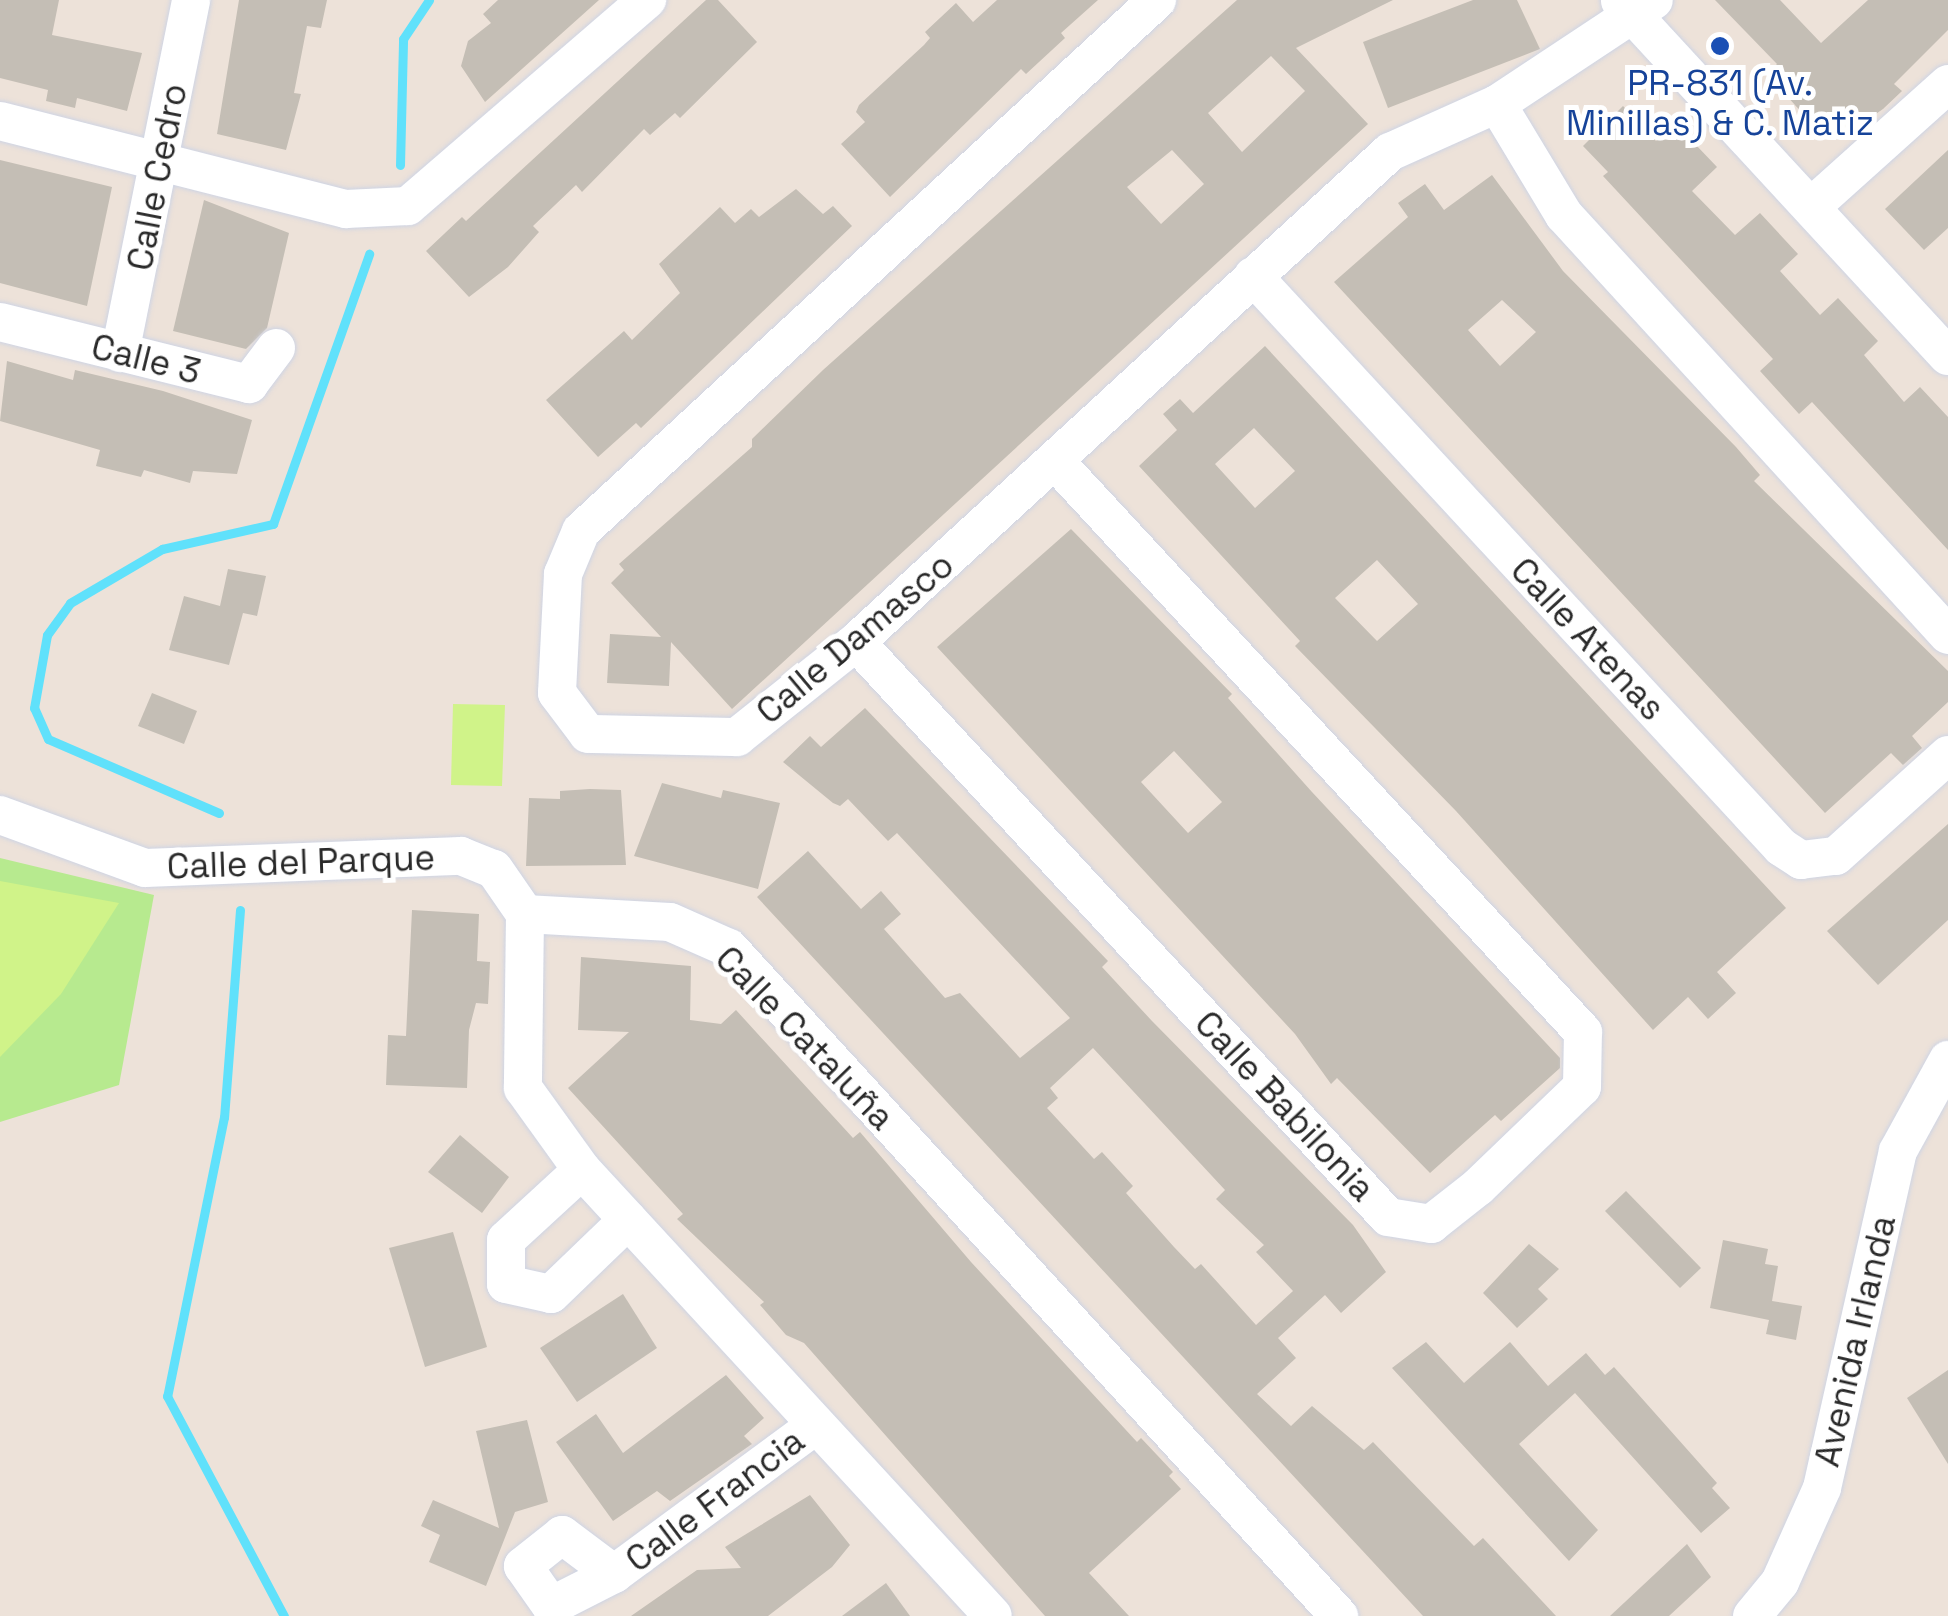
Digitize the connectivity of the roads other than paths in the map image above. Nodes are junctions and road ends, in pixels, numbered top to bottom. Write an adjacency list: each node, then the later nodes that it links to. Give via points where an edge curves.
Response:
1 (191, 0): 8 (street, Calle Cedro)
2 (647, 0): 8 (street, via 408,206 346,209)
3 (1156, 0): 17 (street, Calle Damasco, via 581,531 563,574 557,693 588,734 737,738)
4 (1636, 6): 6 (street, Calle Damasco); 9 (street)
5 (1948, 84): 9 (street)
6 (1498, 104): 10 (street, Calle Damasco, via 1390,152); 16 (street, via 1564,215)
7 (0, 122): 8 (street)
8 (162, 161): 13 (street, Calle Cedro)
9 (1811, 207): 14 (street)
10 (1254, 276): 15 (street, Calle Damasco); 18 (street, Calle Atenas, via 1781,847 1801,860 1836,856)
11 (0, 322): 13 (street, Calle 3)
12 (276, 348): 13 (street, Calle 3, via 249,384)
13 (120, 353)
14 (1948, 356)
15 (1055, 461): 17 (street, Calle Damasco); 17 (street, Calle Babilonia, via 1583,1032 1582,1087 1478,1187 1431,1224 1388,1217)
16 (1948, 635)
17 (856, 642)
18 (1948, 756)
19 (0, 815): 20 (street, Calle del Parque, via 146,868 462,856 494,870)
20 (525, 914): 22 (street, via 523,1088); 27 (street, Calle Cataluña, via 670,922 729,948)
21 (1948, 1060): 28 (street, Avenida Irlanda, via 1898,1151 1822,1488 1780,1582)
22 (582, 1170): 23 (street); 23 (street, via 506,1240 506,1284 552,1294)
23 (628, 1220): 24 (street)
24 (816, 1425): 25 (street, Calle Francia); 26 (street)
25 (614, 1574)
26 (993, 1616)
27 (1340, 1616)
28 (1752, 1616)

